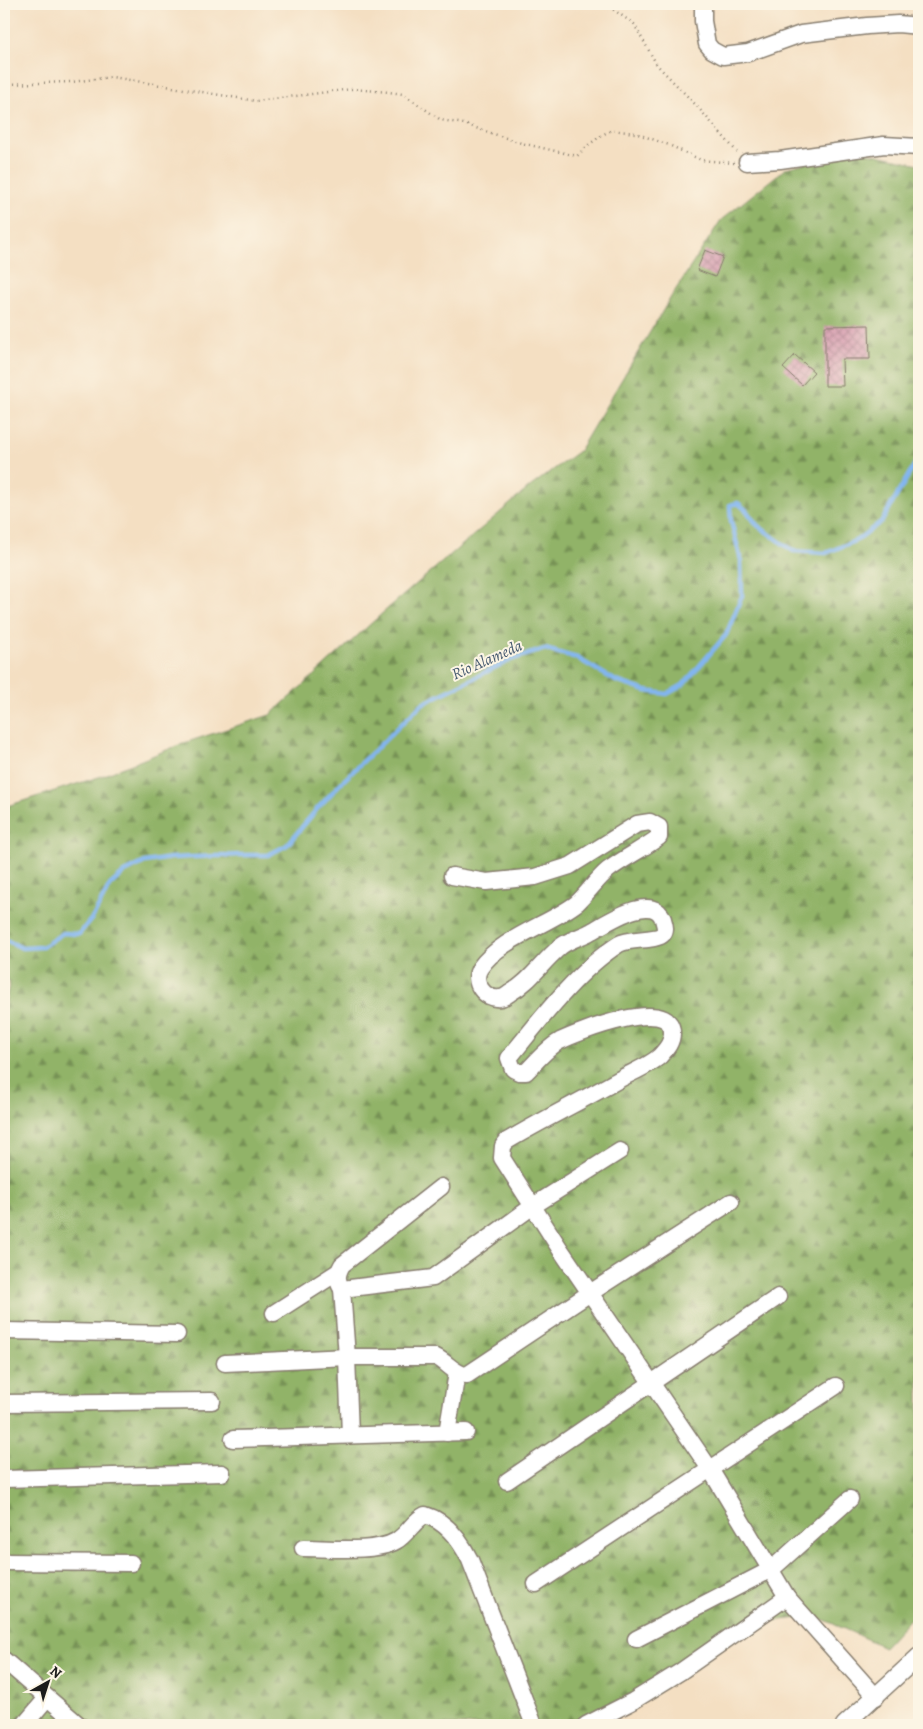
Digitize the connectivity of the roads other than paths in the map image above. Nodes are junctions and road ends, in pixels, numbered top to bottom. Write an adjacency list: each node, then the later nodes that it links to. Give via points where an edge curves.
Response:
1 (703, 4): 2 (street, via 707,44 723,56 748,53 801,34 867,26)
2 (919, 26)
3 (918, 143): 4 (street)
4 (748, 162)
5 (452, 876): 9 (street, via 486,882 535,877 570,866 637,824 650,822 659,827 659,837 607,871 576,903 498,951 480,969 477,978 480,989 490,998 502,998 520,987 561,946 626,912 640,909 656,910 661,914 665,927 663,934 621,943 592,965 509,1058 513,1069 526,1072 558,1042 596,1026 636,1016 666,1021 672,1030 671,1043 658,1057 542,1120 502,1146 502,1158)
6 (620, 1151): 9 (street)
7 (441, 1187): 10 (street, via 342,1265)
8 (731, 1202): 12 (street)
9 (533, 1206): 11 (street, via 432,1278); 12 (street)
10 (338, 1272): 11 (street, via 338,1283); 14 (street)
11 (342, 1289): 17 (street)
12 (590, 1292): 19 (street, via 467,1375); 20 (street)
13 (778, 1297): 20 (street)
14 (274, 1313)
15 (4, 1331): 16 (street)
16 (177, 1334)
17 (347, 1357): 18 (street); 19 (street, via 436,1357); 26 (street)
18 (225, 1362)
19 (457, 1373): 25 (street)
20 (652, 1382): 28 (street); 31 (street)
21 (836, 1386): 28 (street)
22 (212, 1401): 23 (street)
23 (4, 1403)
24 (466, 1432): 25 (street)
25 (447, 1433): 26 (street)
26 (350, 1435): 27 (street)
27 (234, 1439)
28 (710, 1469): 36 (street); 37 (street)
29 (222, 1473): 30 (street)
30 (4, 1479)
31 (507, 1481)
32 (850, 1499): 36 (street)
33 (303, 1548): 46 (street, via 375,1548 406,1535 425,1516 440,1524 463,1545)
34 (4, 1562): 35 (street)
35 (131, 1563)
36 (772, 1569): 38 (street); 39 (street)
37 (536, 1584)
38 (787, 1597): 42 (street); 47 (street, via 680,1672)
39 (636, 1639)
40 (919, 1656): 42 (street)
41 (4, 1660): 43 (street)
42 (876, 1696): 48 (street)
43 (47, 1698): 44 (street); 45 (street)
44 (24, 1725)
45 (79, 1725)
46 (534, 1725)
47 (586, 1725)
48 (844, 1725)

